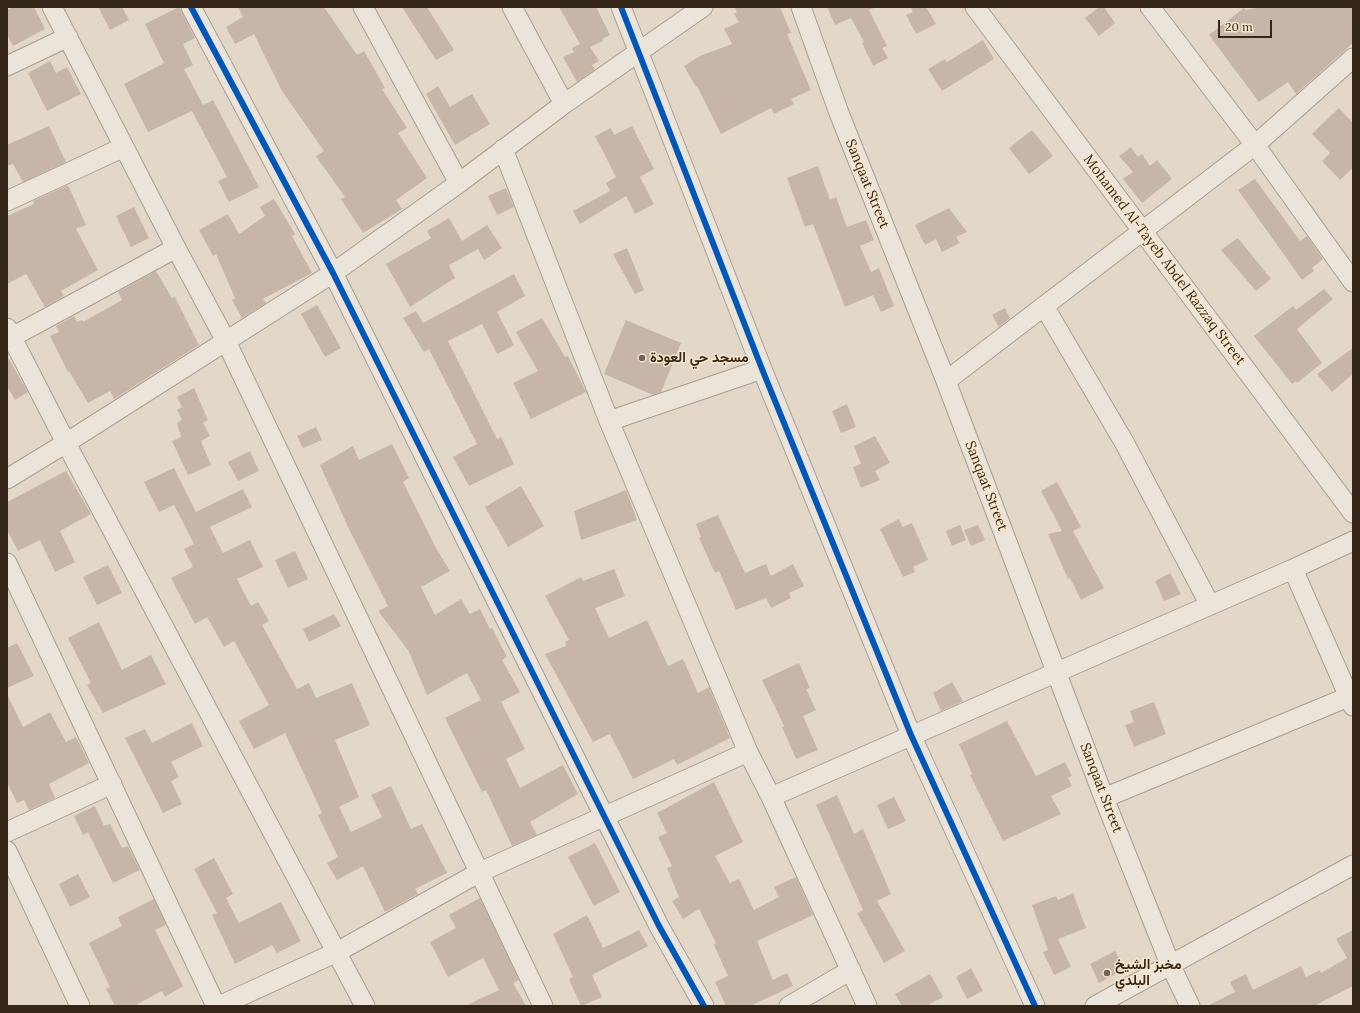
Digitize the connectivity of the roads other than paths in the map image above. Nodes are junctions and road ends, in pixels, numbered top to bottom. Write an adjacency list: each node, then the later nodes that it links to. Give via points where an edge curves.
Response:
1 (52, 7): 10 (street)
2 (192, 7): 22 (street)
3 (363, 7): 18 (street)
4 (512, 7): 14 (street)
5 (621, 7): 11 (street)
6 (703, 7): 11 (street)
7 (801, 7): 28 (street, Sanqaat Street, via 839,113)
8 (975, 7): 20 (street, Mohamed Al-Tayeb Abdel Razzaq Street)
9 (1150, 7): 15 (street)
10 (68, 37): 13 (street); 16 (street)
11 (639, 51): 14 (street); 27 (street)
12 (1353, 58): 15 (street)
13 (7, 66)
14 (564, 104): 17 (street)
15 (1255, 145): 20 (street); 23 (street)
16 (124, 147): 19 (street); 21 (street)
17 (503, 150): 18 (street); 29 (street)
18 (459, 183): 22 (street)
19 (7, 201)
20 (1142, 229): 24 (street); 32 (street, Mohamed Al-Tayeb Abdel Razzaq Street)
21 (176, 248): 25 (street); 26 (street)
22 (333, 273): 26 (street); 44 (street)
23 (1353, 282)
24 (1044, 306): 28 (street); 36 (street, via 1124,442)
25 (9, 332): 30 (street)
26 (226, 341): 30 (street); 48 (street)
27 (762, 369): 29 (street); 39 (street)
28 (946, 381): 37 (street, Sanqaat Street)
29 (609, 421): 40 (street)
30 (66, 443): 31 (street); 49 (street)
31 (7, 479)
32 (1353, 513)
33 (1353, 541): 35 (street)
34 (7, 562): 41 (street)
35 (1293, 569): 36 (street); 38 (street)
36 (1210, 604): 37 (street)
37 (1057, 672): 39 (street); 43 (street, Sanqaat Street)
38 (1352, 699): 43 (street)
39 (911, 735): 42 (street); 59 (street)
40 (748, 752): 42 (street); 44 (street)
41 (112, 784): 45 (street); 53 (street)
42 (771, 797): 51 (street)
43 (1104, 798): 50 (street, Sanqaat Street)
44 (605, 817): 48 (street); 56 (street, via 659,926)
45 (7, 832)
46 (7, 851): 52 (street)
47 (1353, 865): 50 (street)
48 (480, 872): 49 (street); 55 (street)
49 (337, 952): 53 (street); 54 (street)
50 (1170, 964): 60 (street); 61 (street, Sanqaat Street)
51 (851, 970): 57 (street); 58 (street)
52 (80, 1006)
53 (217, 1006)
54 (365, 1006)
55 (543, 1006)
56 (704, 1006)
57 (789, 1006)
58 (867, 1006)
59 (1035, 1006)
60 (1095, 1006)
61 (1190, 1006)

